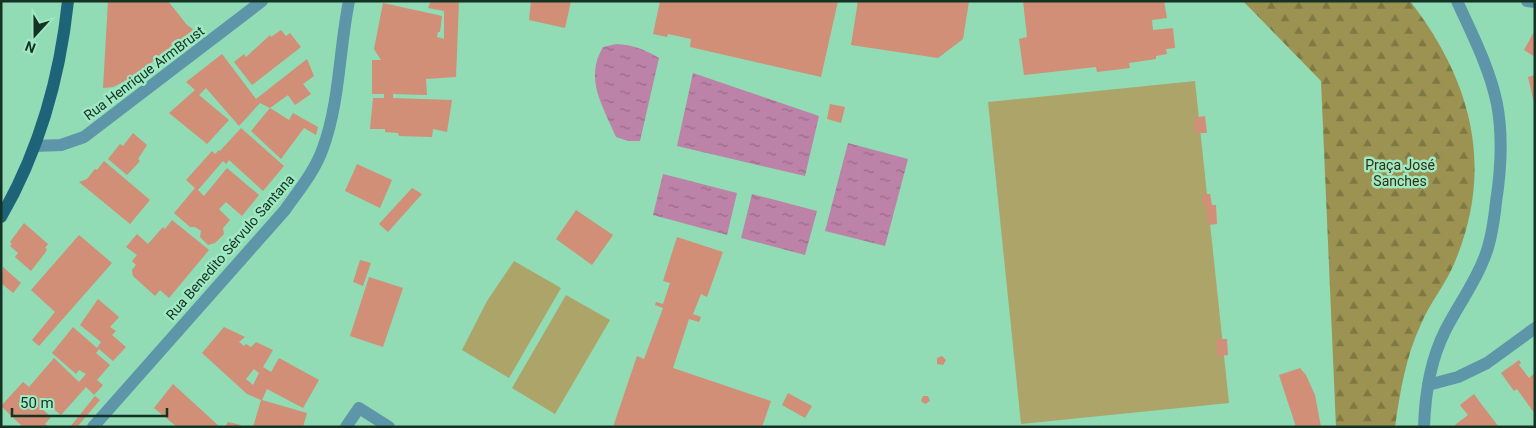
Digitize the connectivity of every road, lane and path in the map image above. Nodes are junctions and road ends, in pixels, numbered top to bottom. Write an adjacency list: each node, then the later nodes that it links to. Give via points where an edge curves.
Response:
1 (68, 1): 7 (main road, via 54,90)
2 (262, 1): 7 (street, Rua Henrique ArmBrust, via 84,137 61,145)
3 (349, 1): 11 (street, Rua Benedito Sérvulo Santana, via 334,107 323,148 311,175 285,210)
4 (1457, 1): 10 (street, via 1481,55 1496,103 1501,145 1499,186 1484,259 1469,292 1444,332)
5 (1527, 1): 6 (street)
6 (1535, 2)
7 (35, 146): 8 (main road, via 18,188)
8 (1, 217)
9 (1535, 328): 10 (street, via 1488,362 1458,377)
10 (1428, 385): 14 (street)
11 (92, 427)
12 (346, 427): 13 (street, via 359,408)
13 (389, 427)
14 (1424, 427)

